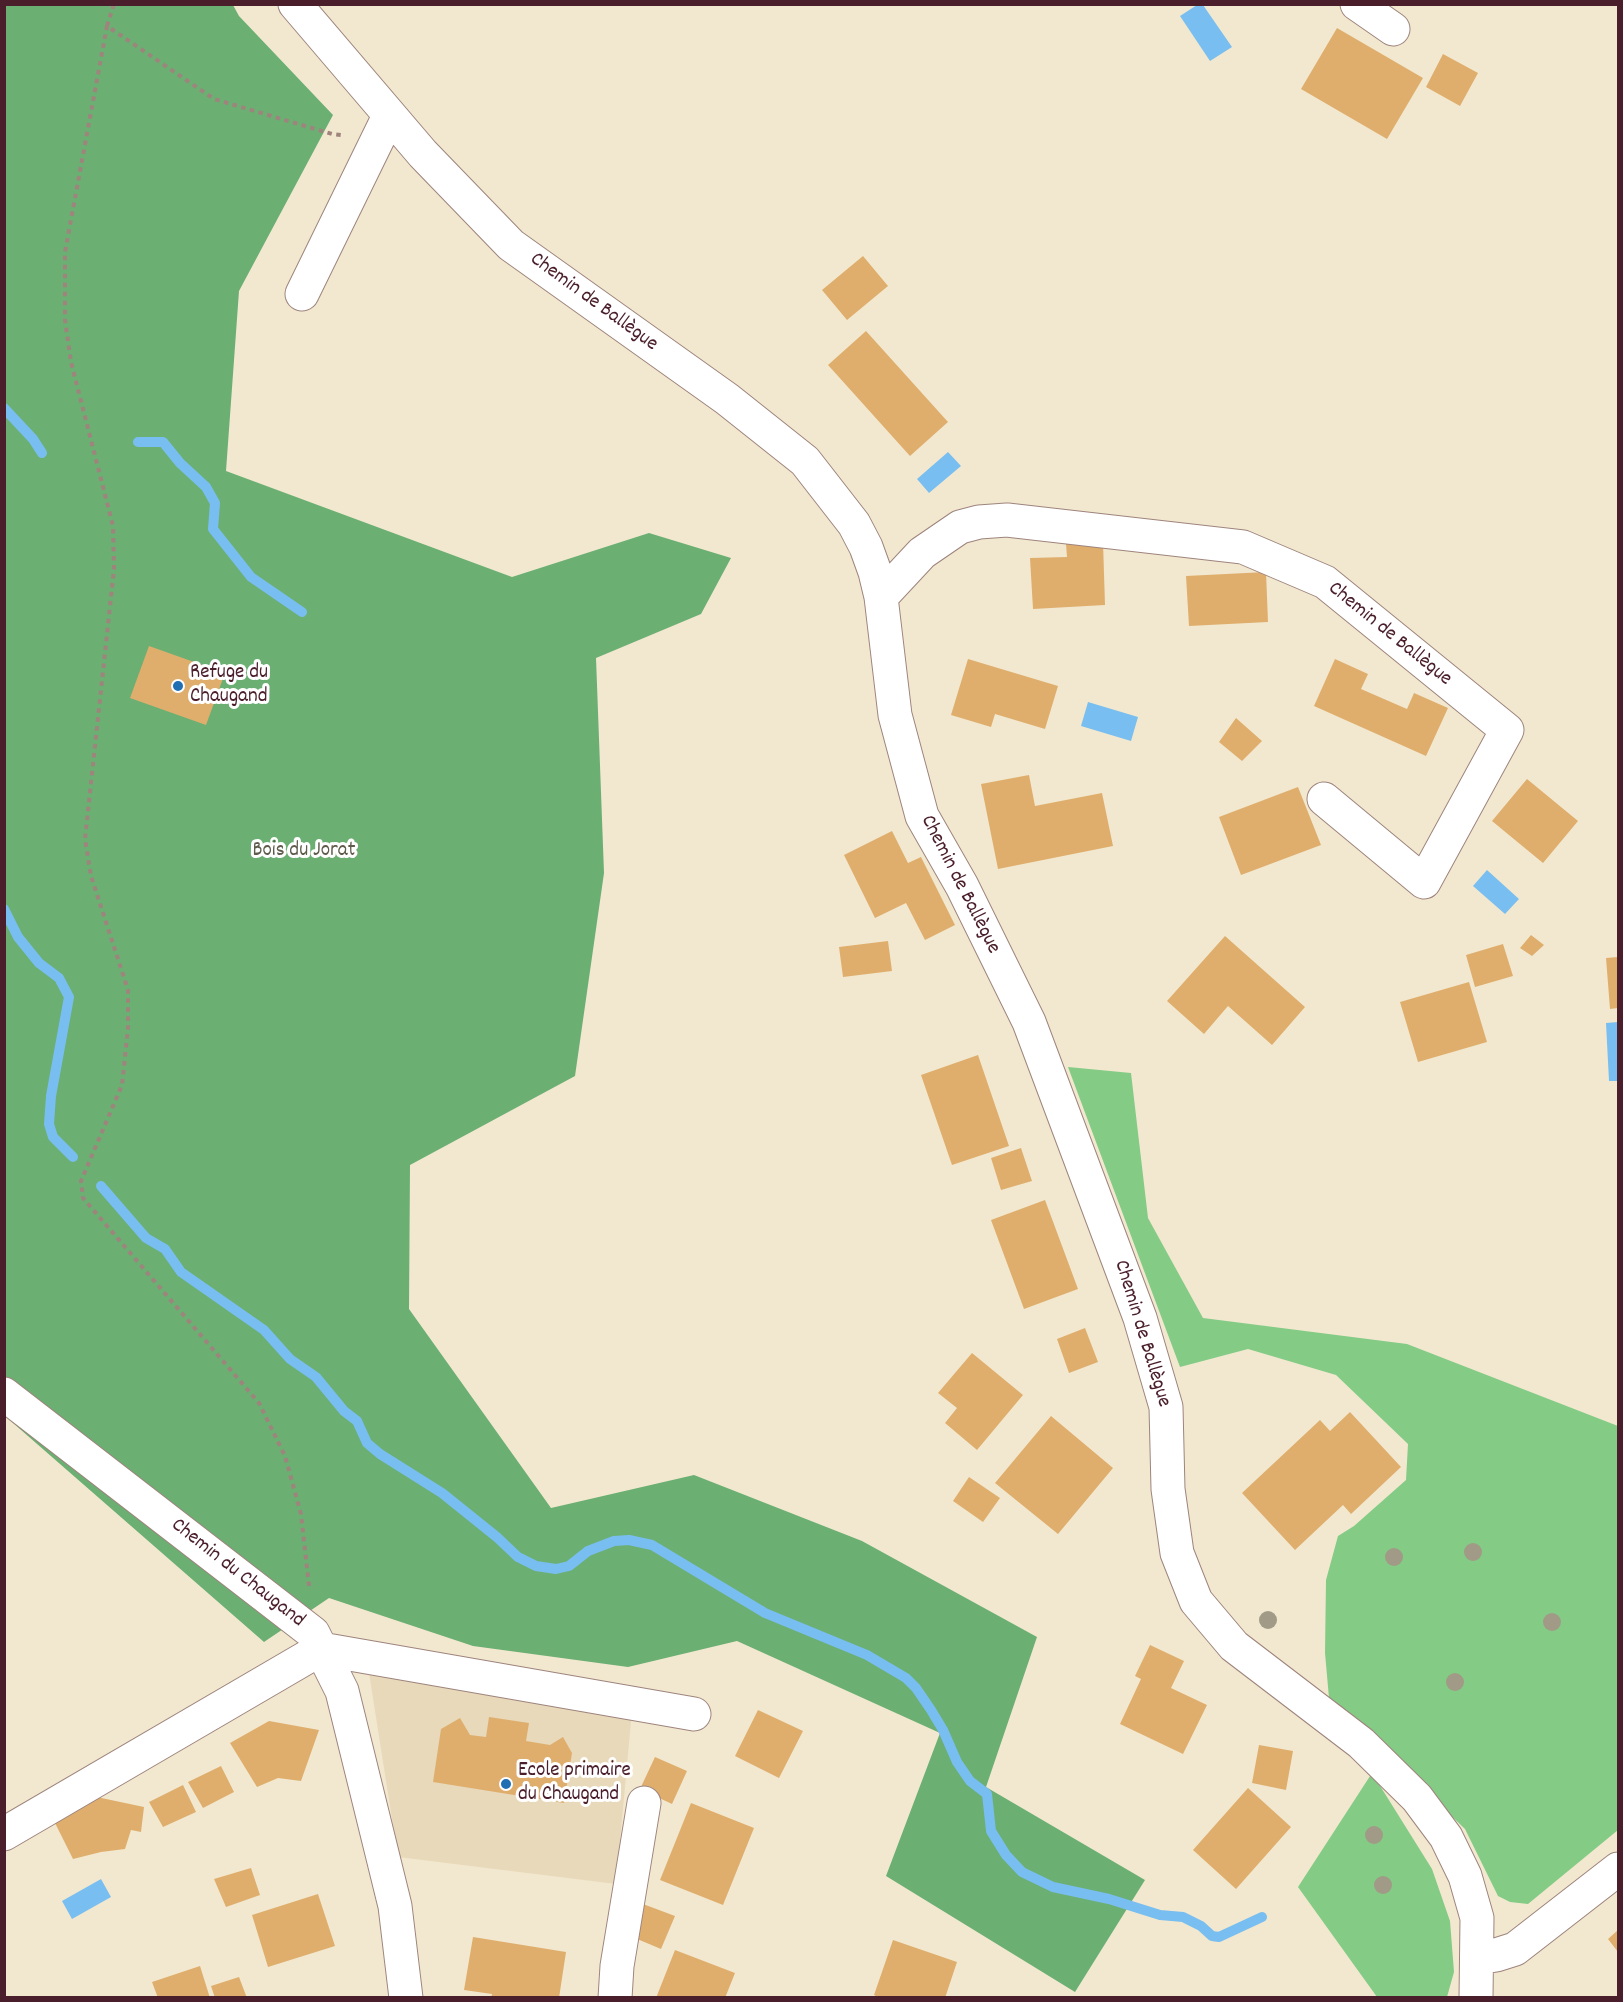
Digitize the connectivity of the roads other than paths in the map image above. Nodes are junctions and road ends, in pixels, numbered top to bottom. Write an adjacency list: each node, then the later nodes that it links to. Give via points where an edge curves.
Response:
1 (295, 4): 4 (street, Chemin de Ballègue)
2 (1357, 4): 3 (street)
3 (1393, 29)
4 (385, 124): 5 (street); 6 (street, Chemin de Ballègue, via 423,154 512,245 727,399 805,461 854,524 869,555)
5 (302, 294)
6 (881, 597): 7 (street, Chemin de Ballègue, via 922,553 953,531 979,522 1007,520 1243,547 1325,582 1507,730 1424,882); 14 (street, Chemin de Ballègue, via 895,715 922,816 962,886 1029,1022 1140,1317 1166,1407 1168,1489 1177,1553 1196,1601 1233,1646 1361,1743 1417,1798 1446,1837 1466,1876 1477,1918)
7 (1324, 799)
8 (4, 1394): 9 (street, Chemin du Chaugand)
9 (317, 1641): 10 (street); 12 (street); 15 (street, Chemin du Chaugand, via 342,1691 392,1895)
10 (694, 1714)
11 (644, 1803): 16 (street)
12 (4, 1834)
13 (1618, 1869): 14 (street, via 1515,1949)
14 (1477, 1958): 17 (street, Chemin de Ballègue)
15 (406, 1998)
16 (615, 1998)
17 (1476, 1998)

